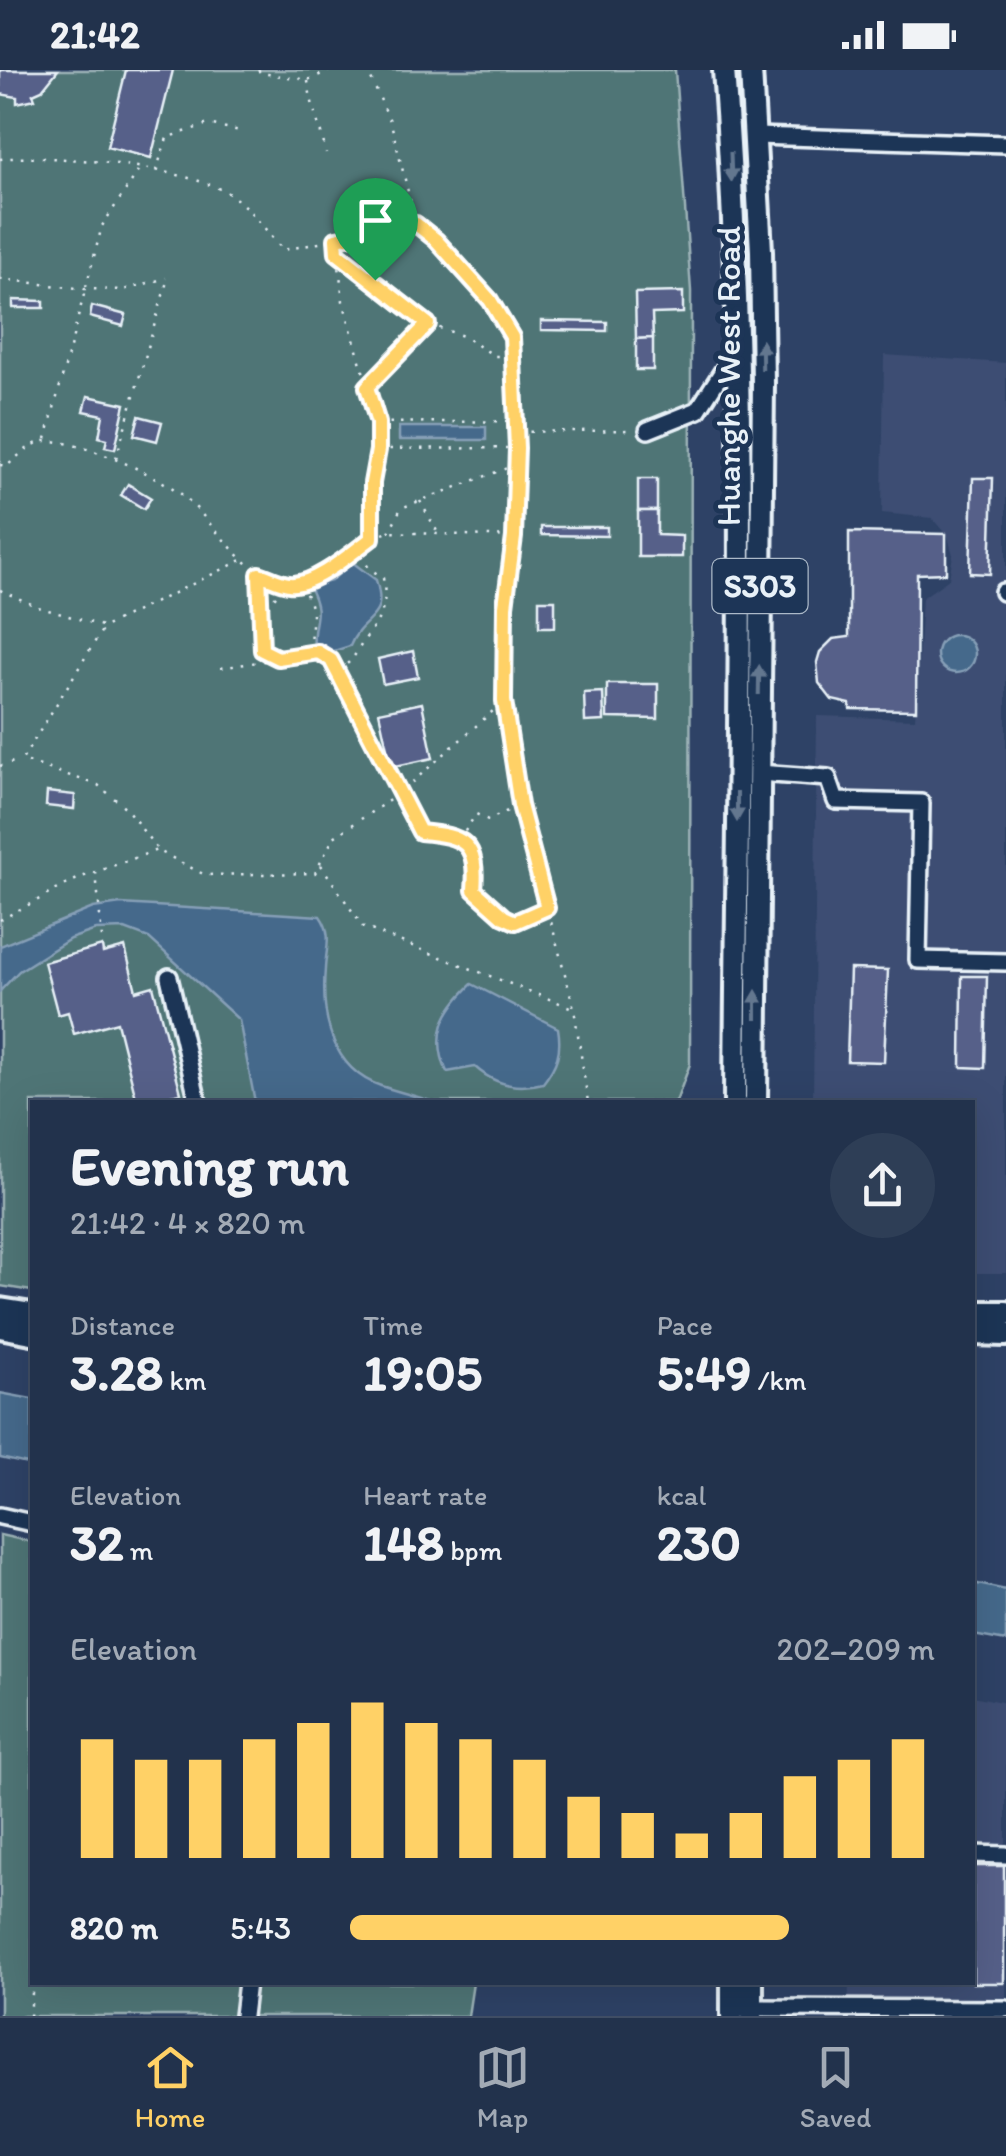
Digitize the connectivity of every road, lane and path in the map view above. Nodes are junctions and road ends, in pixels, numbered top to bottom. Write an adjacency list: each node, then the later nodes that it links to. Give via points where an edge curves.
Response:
1 (258, 70): 6 (path)
2 (331, 70): 6 (path)
3 (367, 70): 14 (path, via 391,123)
4 (724, 70): 20 (main road, Huanghe West Road / S303, one-way to 20)
5 (751, 70): 8 (main road, Huanghe West Road / S303)
6 (308, 80): 10 (path)
7 (240, 132): 13 (path, via 208,124 167,138)
8 (756, 136): 9 (street); 53 (main road, Huanghe West Road / S303, one-way to 8, via 763,384)
9 (1006, 144)
10 (326, 153)
11 (0, 159): 12 (path, via 34,155)
12 (140, 168): 13 (path); 18 (path, via 102,226)
13 (155, 172): 15 (path, via 212,184 235,198 283,250)
14 (416, 224): 15 (path); 21 (path, via 490,300 512,337)
15 (336, 239): 16 (path)
16 (337, 253): 19 (path); 22 (path)
17 (0, 279): 18 (path)
18 (85, 290): 27 (path); 30 (path, via 123,290 168,278)
19 (428, 324): 21 (path, via 495,356); 22 (path)
20 (736, 352): 25 (street, via 698,410); 68 (main road, Huanghe West Road / S303, one-way to 68)
21 (514, 356): 23 (path)
22 (367, 387): 24 (path)
23 (517, 420): 24 (path); 26 (path)
24 (378, 423): 29 (path)
25 (648, 430): 26 (path)
26 (517, 432): 28 (path)
27 (46, 441): 30 (path); 32 (path)
28 (517, 448): 29 (path); 31 (path)
29 (378, 450): 37 (path)
30 (116, 458): 39 (path, via 183,494)
31 (517, 465): 33 (path); 36 (path)
32 (0, 466)
33 (419, 500): 34 (path, via 401,508); 35 (path)
34 (389, 532): 35 (path); 37 (path)
35 (439, 534): 36 (path)
36 (514, 537): 50 (path)
37 (372, 538): 38 (path)
38 (356, 549): 42 (path); 49 (path, via 384,578 383,610 349,664)
39 (242, 560): 40 (path); 45 (path)
40 (259, 574): 41 (path); 44 (path)
41 (286, 584): 42 (path); 44 (path)
42 (299, 584): 46 (path, via 314,613)
43 (0, 590): 45 (path)
44 (260, 615): 47 (path, via 262,650)
45 (104, 627): 51 (path)
46 (307, 654): 47 (path); 49 (path, via 318,652)
47 (278, 658): 48 (path)
48 (221, 668)
49 (336, 669): 54 (path)
50 (504, 701): 54 (path); 55 (path)
51 (22, 760): 52 (path); 57 (path, via 98,785 126,808)
52 (0, 766)
53 (758, 773): 63 (street, via 828,778 836,801 921,804 918,960); 69 (main road, Huanghe West Road / S303, one-way to 53)
54 (400, 793): 56 (path, via 420,832); 58 (path, via 334,838)
55 (520, 805): 56 (path, via 488,820 476,814); 60 (path)
56 (460, 839): 60 (path, via 472,849 474,890 504,917 515,922)
57 (157, 850): 58 (path, via 205,875 315,874); 59 (path)
58 (320, 864): 65 (path, via 363,927)
59 (96, 870): 61 (path); 62 (path)
60 (547, 908): 65 (path)
61 (0, 920)
62 (102, 938)
63 (1006, 962)
64 (168, 977): 66 (street)
65 (574, 1008): 67 (path)
66 (198, 1100)
67 (588, 1100)
68 (735, 1100)
69 (756, 1100)
70 (0, 1310): 73 (highway)
71 (975, 1313): 72 (highway)
72 (1006, 1313)
73 (30, 1315)
74 (0, 1326): 75 (highway)
75 (30, 1332)
76 (975, 1334): 77 (highway)
77 (1006, 1334)
78 (0, 1516): 79 (street)
79 (30, 1523)
80 (975, 1854): 81 (street)
81 (1006, 1854)
82 (34, 1985): 88 (path)
83 (247, 1985): 89 (street)
84 (733, 1985): 87 (main road)
85 (751, 1985): 87 (main road)
86 (1006, 2009): 87 (street)
87 (745, 2014)
88 (30, 2016)
89 (243, 2016)

